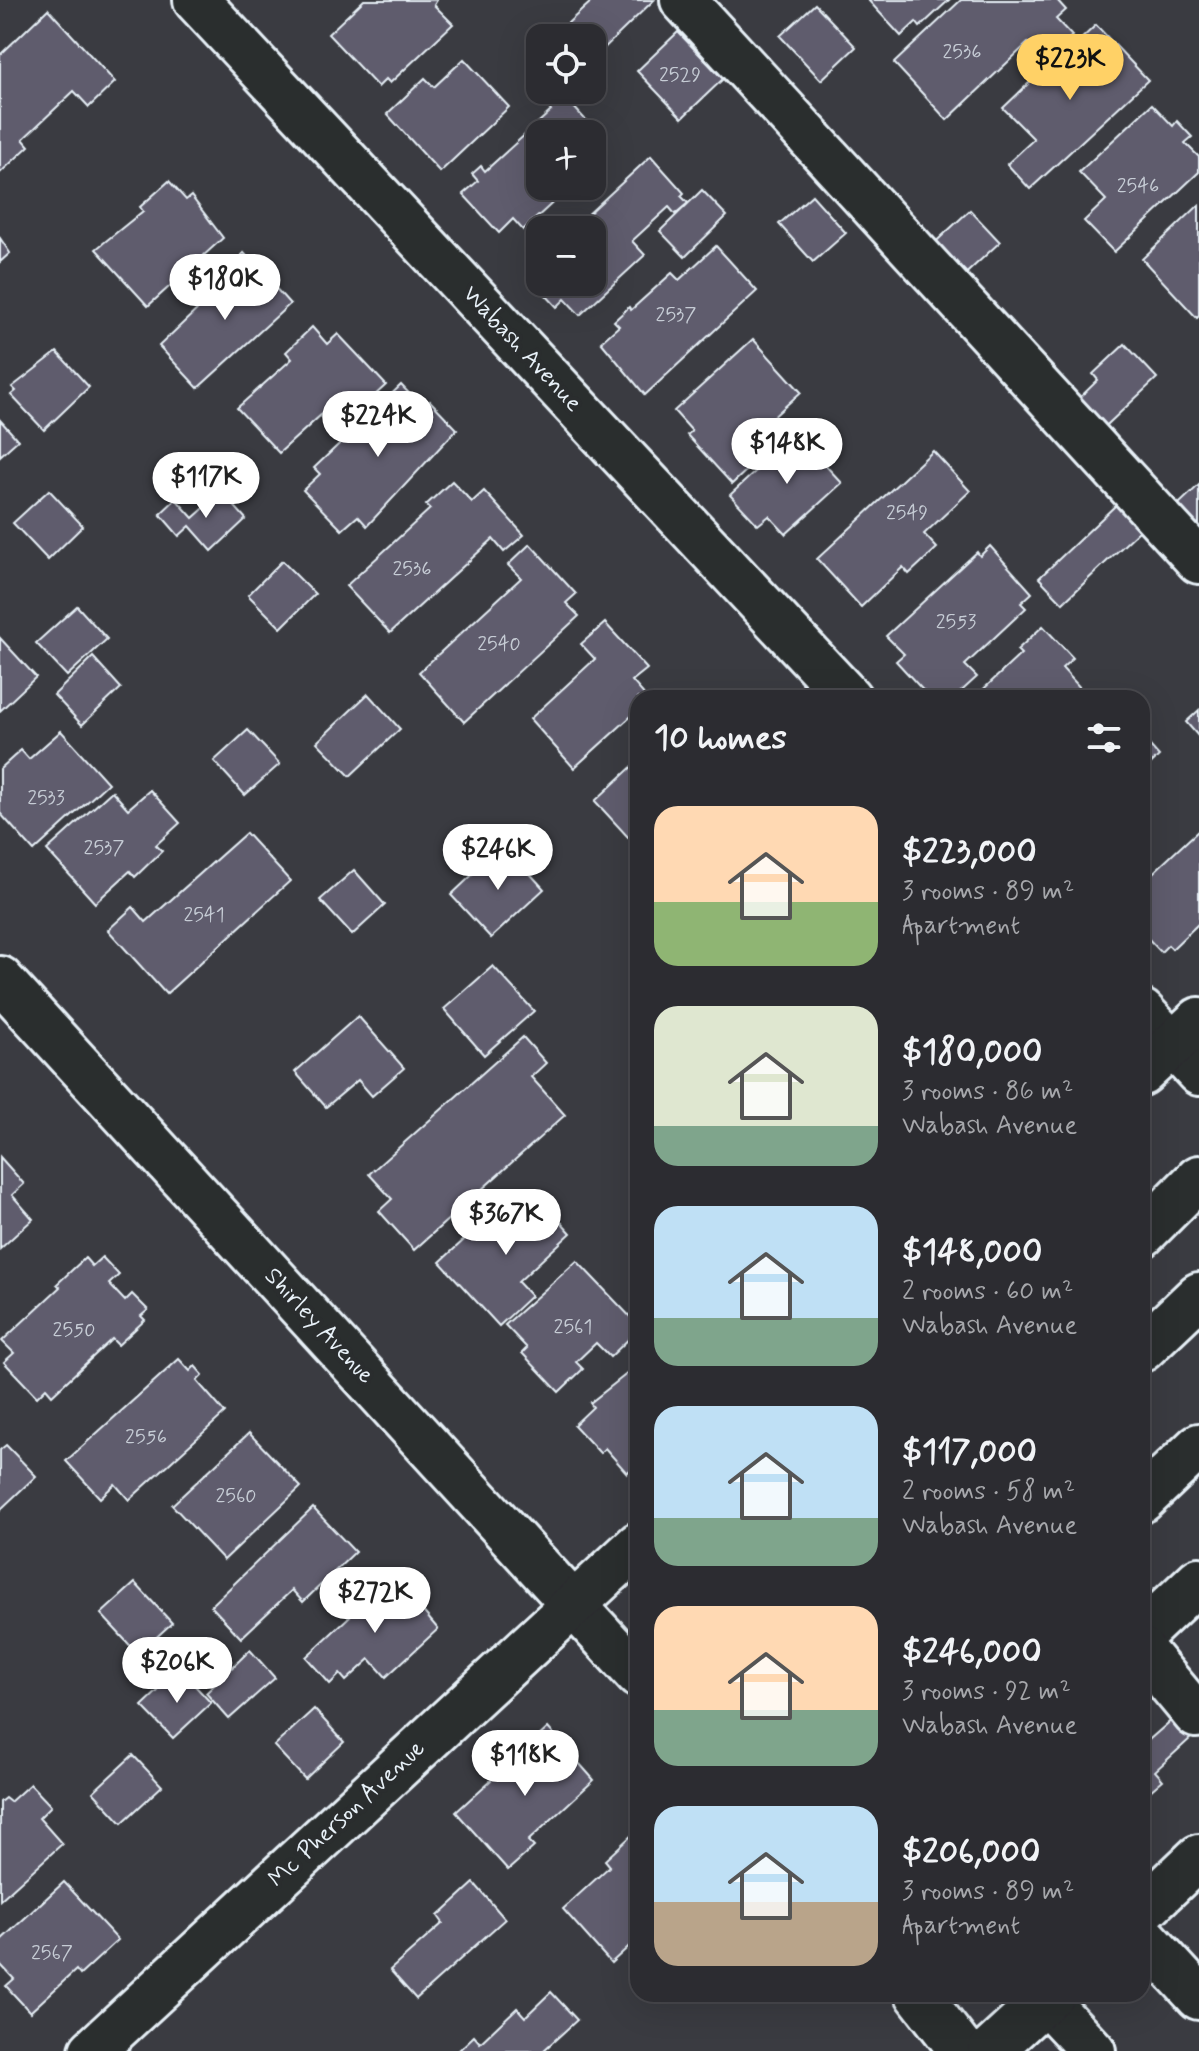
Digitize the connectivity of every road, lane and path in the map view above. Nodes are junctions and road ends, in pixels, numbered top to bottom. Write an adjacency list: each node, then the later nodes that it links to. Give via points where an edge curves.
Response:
1 (196, 0): 4 (street, Wabash Avenue)
2 (683, 0): 3 (street)
3 (1199, 561)
4 (842, 690)
5 (0, 979): 16 (street, Shirley Avenue)
6 (1150, 1021): 7 (street)
7 (1178, 1053)
8 (1199, 1178): 9 (street)
9 (1150, 1227)
10 (1199, 1295): 11 (street)
11 (1150, 1341)
12 (1199, 1446): 13 (street)
13 (1150, 1492)
14 (630, 1552): 16 (street, Mc Pherson Avenue)
15 (1199, 1580): 17 (street)
16 (574, 1603): 19 (street, Shirley Avenue); 28 (street, Mc Pherson Avenue)
17 (1150, 1626)
18 (1150, 1660): 20 (street, via 1196,1715)
19 (630, 1666)
20 (1199, 1712)
21 (1199, 1857): 22 (street)
22 (1150, 1903)
23 (1150, 1944): 24 (street)
24 (1199, 1997)
25 (924, 2002): 29 (street)
26 (1043, 2002): 30 (street)
27 (1052, 2002): 31 (street)
28 (92, 2051)
29 (962, 2051)
30 (990, 2051)
31 (1093, 2051)

